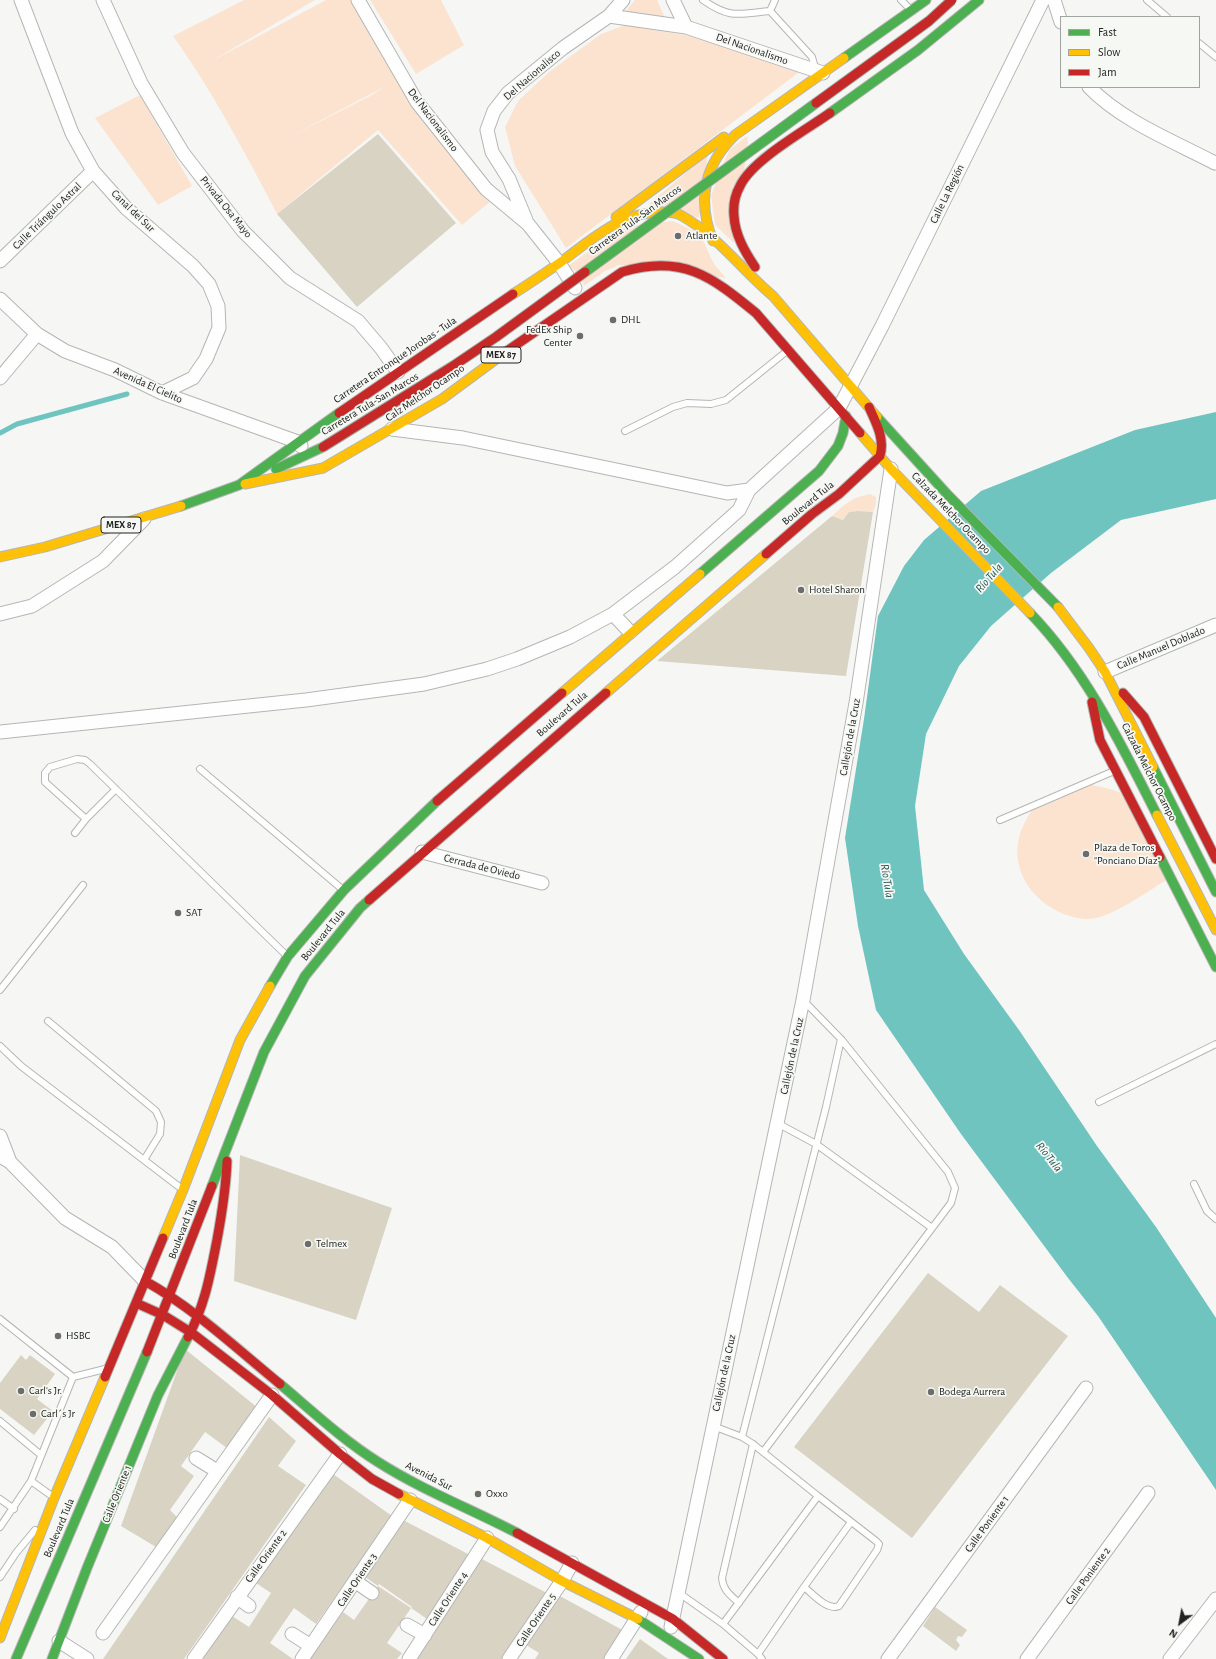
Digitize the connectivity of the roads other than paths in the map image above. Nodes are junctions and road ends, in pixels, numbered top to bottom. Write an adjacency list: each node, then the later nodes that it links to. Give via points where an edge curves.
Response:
1 (21, 0): 29 (street, Canal del Sur, via 72,133)
2 (103, 0): 43 (street, Privada Osa Mayo, via 141,83 183,152 243,231 290,278 358,321)
3 (358, 0): 30 (street, Del Nacionalismo, via 417,102 486,189)
4 (623, 0): 17 (street, Del Nacionalisco)
5 (673, 0): 20 (street)
6 (703, 0): 16 (lane, via 730,15)
7 (775, 0): 16 (lane)
8 (901, 0): 15 (lane)
9 (926, 0): 15 (main road)
10 (952, 0): 54 (main road, Carretera Tula-San Marcos, bridge, via 929,21 496,337 377,416)
11 (978, 0): 27 (main road, via 949,27)
12 (1043, 0): 45 (street, Calle La Región)
13 (1054, 0): 19 (street)
14 (1146, 0): 18 (lane)
15 (911, 10): 23 (main road)
16 (770, 12): 23 (lane, via 812,57)
17 (609, 16): 20 (street); 30 (street, Del Nacionalisco, via 563,48 508,93 494,111 487,130 492,152 509,179)
18 (1166, 16)
19 (1060, 19)
20 (686, 27): 23 (street, Del Nacionalismo)
21 (1200, 44): 22 (lane)
22 (1216, 57)
23 (820, 72): 25 (main road)
24 (1090, 88): 28 (street, via 1101,99 1135,121)
25 (761, 118): 26 (main road); 27 (main road, via 755,133 756,142 762,148)
26 (735, 135): 31 (main road, via 726,136 611,220); 32 (main road, via 715,158 705,188 704,202)
27 (776, 152): 37 (main road, via 746,177 736,197 734,214 741,245)
28 (1215, 163)
29 (93, 171): 33 (street, Calle Triángulo Astral); 46 (street, Canal del Sur, via 126,208 210,284 218,306 219,328 206,359 193,378)
30 (528, 224): 34 (street)
31 (604, 230): 32 (main road, Carretera Entronque Jorobas - Tula / MEX 87, via 639,214 670,212 681,215); 34 (main road, Carretera Entronque Jorobas - Tula / MEX 87)
32 (710, 235): 35 (main road); 37 (main road, Carretera Entronque Jorobas - Tula / MEX 87)
33 (0, 261)
34 (559, 263): 39 (street, via 575,287 573,298); 43 (main road, Carretera Entronque Jorobas - Tula / MEX 87)
35 (725, 263)
36 (745, 292): 40 (main road)
37 (773, 296): 45 (main road, Calzada Melchor Ocampo)
38 (0, 300): 41 (street, Avenida El Cielito)
39 (566, 310): 40 (main road, Calz Melchor Ocampo / MEX 87, via 622,272 659,265 692,270 708,277); 49 (main road, Calz Melchor Ocampo / MEX 87, via 442,399)
40 (756, 313): 42 (main road, Calzada Melchor Ocampo)
41 (37, 334): 44 (street); 46 (street, Avenida El Cielito, via 65,351 115,370)
42 (788, 350): 48 (main road, Calzada Melchor Ocampo); 50 (lane, via 726,400 711,404 687,403 673,407)
43 (398, 372): 52 (main road, Carretera Entronque Jorobas - Tula / MEX 87)
44 (0, 378)
45 (851, 387): 47 (main road, Calzada Melchor Ocampo); 48 (street, Calle La Región)
46 (162, 393): 52 (street, Avenida El Cielito)
47 (868, 407): 53 (main road); 62 (main road, Calzada Melchor Ocampo)
48 (842, 412): 51 (main road, Calzada Melchor Ocampo); 55 (main road, Boulevard Tula, via 845,431); 61 (street, Calle La Región)
49 (392, 430): 57 (main road, Calz Melchor Ocampo / MEX 87); 61 (street, via 463,438 727,493)
50 (625, 431)
51 (864, 438): 53 (main road); 55 (main road); 56 (main road, Calzada Melchor Ocampo)
52 (298, 442): 54 (street); 60 (main road, Carretera Entronque Jorobas - Tula / MEX 87)
53 (886, 442): 56 (main road)
54 (306, 455): 57 (street); 60 (main road, Carretera Tula-San Marcos)
55 (833, 456): 68 (main road, Boulevard Tula, via 819,471)
56 (880, 456): 58 (main road, Calzada Melchor Ocampo); 82 (main road, Boulevard Tula)
57 (322, 468): 60 (main road, Calz Melchor Ocampo / MEX 87)
58 (891, 469): 70 (main road, Calzada Melchor Ocampo, via 1034,617); 94 (street, Callejón de la Cruz, via 856,703)
59 (919, 478): 62 (main road)
60 (239, 485): 63 (main road, Carretera Entronque Jorobas - Tula / MEX 87)
61 (749, 490): 66 (street, via 739,510 675,567)
62 (947, 494): 69 (main road, Calzada Melchor Ocampo, via 1052,600)
63 (145, 517): 64 (main road, Carretera Entronque Jorobas - Tula / MEX 87, via 45,547); 65 (street, via 103,561 32,606)
64 (0, 557)
65 (0, 614)
66 (613, 614): 68 (street); 71 (street, via 570,637 518,659 424,684 306,700)
67 (1216, 625): 69 (street, Calle Manuel Doblado)
68 (630, 632): 87 (main road, Boulevard Tula, via 431,806)
69 (1105, 672): 75 (main road, Calzada Melchor Ocampo); 81 (main road, via 1144,717)
70 (1088, 686): 73 (main road, via 1100,740); 79 (main road, Calzada Melchor Ocampo, via 1115,732)
71 (0, 732)
72 (200, 769): 87 (lane)
73 (1115, 771): 76 (main road); 78 (lane)
74 (116, 789): 77 (lane); 77 (lane, via 85,760 77,758 50,767 44,774 45,782); 91 (lane)
75 (1171, 804): 81 (main road); 88 (main road, Calzada Melchor Ocampo)
76 (1135, 809): 79 (main road); 89 (main road)
77 (86, 819): 80 (lane)
78 (1000, 820)
79 (1163, 827): 84 (main road, Calzada Melchor Ocampo)
80 (75, 833)
81 (1206, 839): 83 (main road)
82 (422, 852): 85 (street, Cerrada de Oviedo); 103 (main road, Boulevard Tula, via 360,908 305,976 264,1052)
83 (1216, 859)
84 (1189, 878): 89 (main road); 90 (main road, Calzada Melchor Ocampo)
85 (542, 883)
86 (83, 884): 93 (lane)
87 (344, 890): 91 (main road, Boulevard Tula)
88 (1216, 892)
89 (1189, 914): 92 (main road)
90 (1216, 930)
91 (288, 956): 107 (main road, Boulevard Tula, via 258,1004 240,1040)
92 (1216, 967)
93 (0, 990)
94 (803, 1000): 96 (lane); 100 (street, Callejón de la Cruz)
95 (48, 1021): 105 (lane, via 156,1110 161,1122 160,1134)
96 (841, 1039): 102 (lane); 109 (lane, via 948,1172 955,1188 951,1203)
97 (1216, 1044): 99 (lane)
98 (0, 1046): 105 (lane, via 21,1066)
99 (1099, 1102)
100 (777, 1123): 102 (lane); 122 (street, Callejón de la Cruz)
101 (0, 1136): 104 (street)
102 (816, 1144): 109 (lane); 123 (lane)
103 (226, 1150): 111 (main road, Boulevard Tula); 114 (main road, Calle Oriente 1, via 226,1189 208,1287)
104 (5, 1159): 110 (street, via 65,1218 112,1247)
105 (144, 1160): 107 (lane)
106 (1194, 1184): 108 (lane, via 1207,1211)
107 (183, 1190): 110 (main road, Boulevard Tula)
108 (1216, 1220)
109 (932, 1228): 125 (lane)
110 (145, 1281): 111 (main road, Avenida Sur); 112 (main road, Boulevard Tula)
111 (170, 1295): 113 (main road, Boulevard Tula); 114 (main road, Avenida Sur)
112 (136, 1303): 113 (main road); 117 (main road, Boulevard Tula)
113 (163, 1315): 116 (main road); 166 (main road, Boulevard Tula)
114 (199, 1317): 116 (main road, Calle Oriente 1); 141 (main road, Avenida Sur, via 347,1440 378,1462 415,1484 486,1517)
115 (0, 1319): 118 (lane)
116 (192, 1333): 120 (main road); 163 (main road, Calle Oriente 1, via 158,1395)
117 (109, 1368): 118 (lane); 133 (main road, Boulevard Tula)
118 (73, 1377): 127 (lane)
119 (1086, 1388): 176 (street, Calle Poniente 1)
120 (272, 1395): 126 (main road); 129 (street)
121 (0, 1421): 127 (lane)
122 (713, 1426): 123 (lane); 147 (street, Callejón de la Cruz)
123 (742, 1437): 124 (lane)
124 (753, 1444): 125 (lane); 151 (lane, via 722,1578 725,1590)
125 (764, 1452): 132 (lane)
126 (340, 1454): 135 (main road, via 372,1479); 149 (street, Calle Oriente 2)
127 (42, 1455): 130 (lane)
128 (196, 1458): 129 (street)
129 (217, 1472): 158 (street)
130 (31, 1481): 133 (lane); 136 (lane)
131 (1148, 1493): 177 (street, Calle Poniente 2)
132 (818, 1496): 138 (lane); 151 (lane)
133 (54, 1498): 137 (main road, Boulevard Tula)
134 (0, 1499): 136 (lane)
135 (410, 1500): 140 (main road); 145 (street, Calle Oriente 3)
136 (14, 1509): 139 (lane)
137 (47, 1517): 142 (lane); 161 (main road, Boulevard Tula)
138 (851, 1522): 146 (lane); 146 (lane, via 879,1544 839,1606 829,1607)
139 (0, 1527)
140 (487, 1538): 144 (main road); 160 (street, Calle Oriente 4)
141 (572, 1563): 144 (street, Calle Oriente 5); 152 (main road, Avenida Sur)
142 (3, 1567): 143 (lane)
143 (0, 1577)
144 (562, 1581): 154 (main road); 172 (street, Calle Oriente 5)
145 (356, 1582): 148 (street); 164 (street, Calle Oriente 3)
146 (804, 1587): 165 (lane)
147 (678, 1592): 155 (street, Callejón de la Cruz); 156 (lane)
148 (372, 1593)
149 (237, 1597): 153 (street); 169 (street, Calle Oriente 2)
150 (1216, 1599): 178 (street)
151 (739, 1603): 156 (lane)
152 (645, 1604): 154 (street); 155 (main road, Avenida Sur)
153 (249, 1606)
154 (638, 1619): 162 (main road); 173 (street)
155 (672, 1619): 162 (street, Callejón de la Cruz); 175 (main road, Avenida Sur)
156 (724, 1624): 165 (lane)
157 (407, 1625): 160 (street)
158 (103, 1633)
159 (292, 1634): 164 (street)
160 (425, 1635): 171 (street, Calle Oriente 4)
161 (0, 1638)
162 (668, 1638): 174 (main road)
163 (59, 1641): 167 (main road, Calle Oriente 1); 168 (street)
164 (311, 1646): 170 (street, Calle Oriente 3)
165 (760, 1656)
166 (16, 1659)
167 (52, 1659)
168 (87, 1659)
169 (194, 1659)
170 (302, 1659)
171 (409, 1659)
172 (509, 1659)
173 (611, 1659)
174 (698, 1659)
175 (723, 1659)
176 (888, 1659)
177 (1027, 1659)
178 (1170, 1659)

